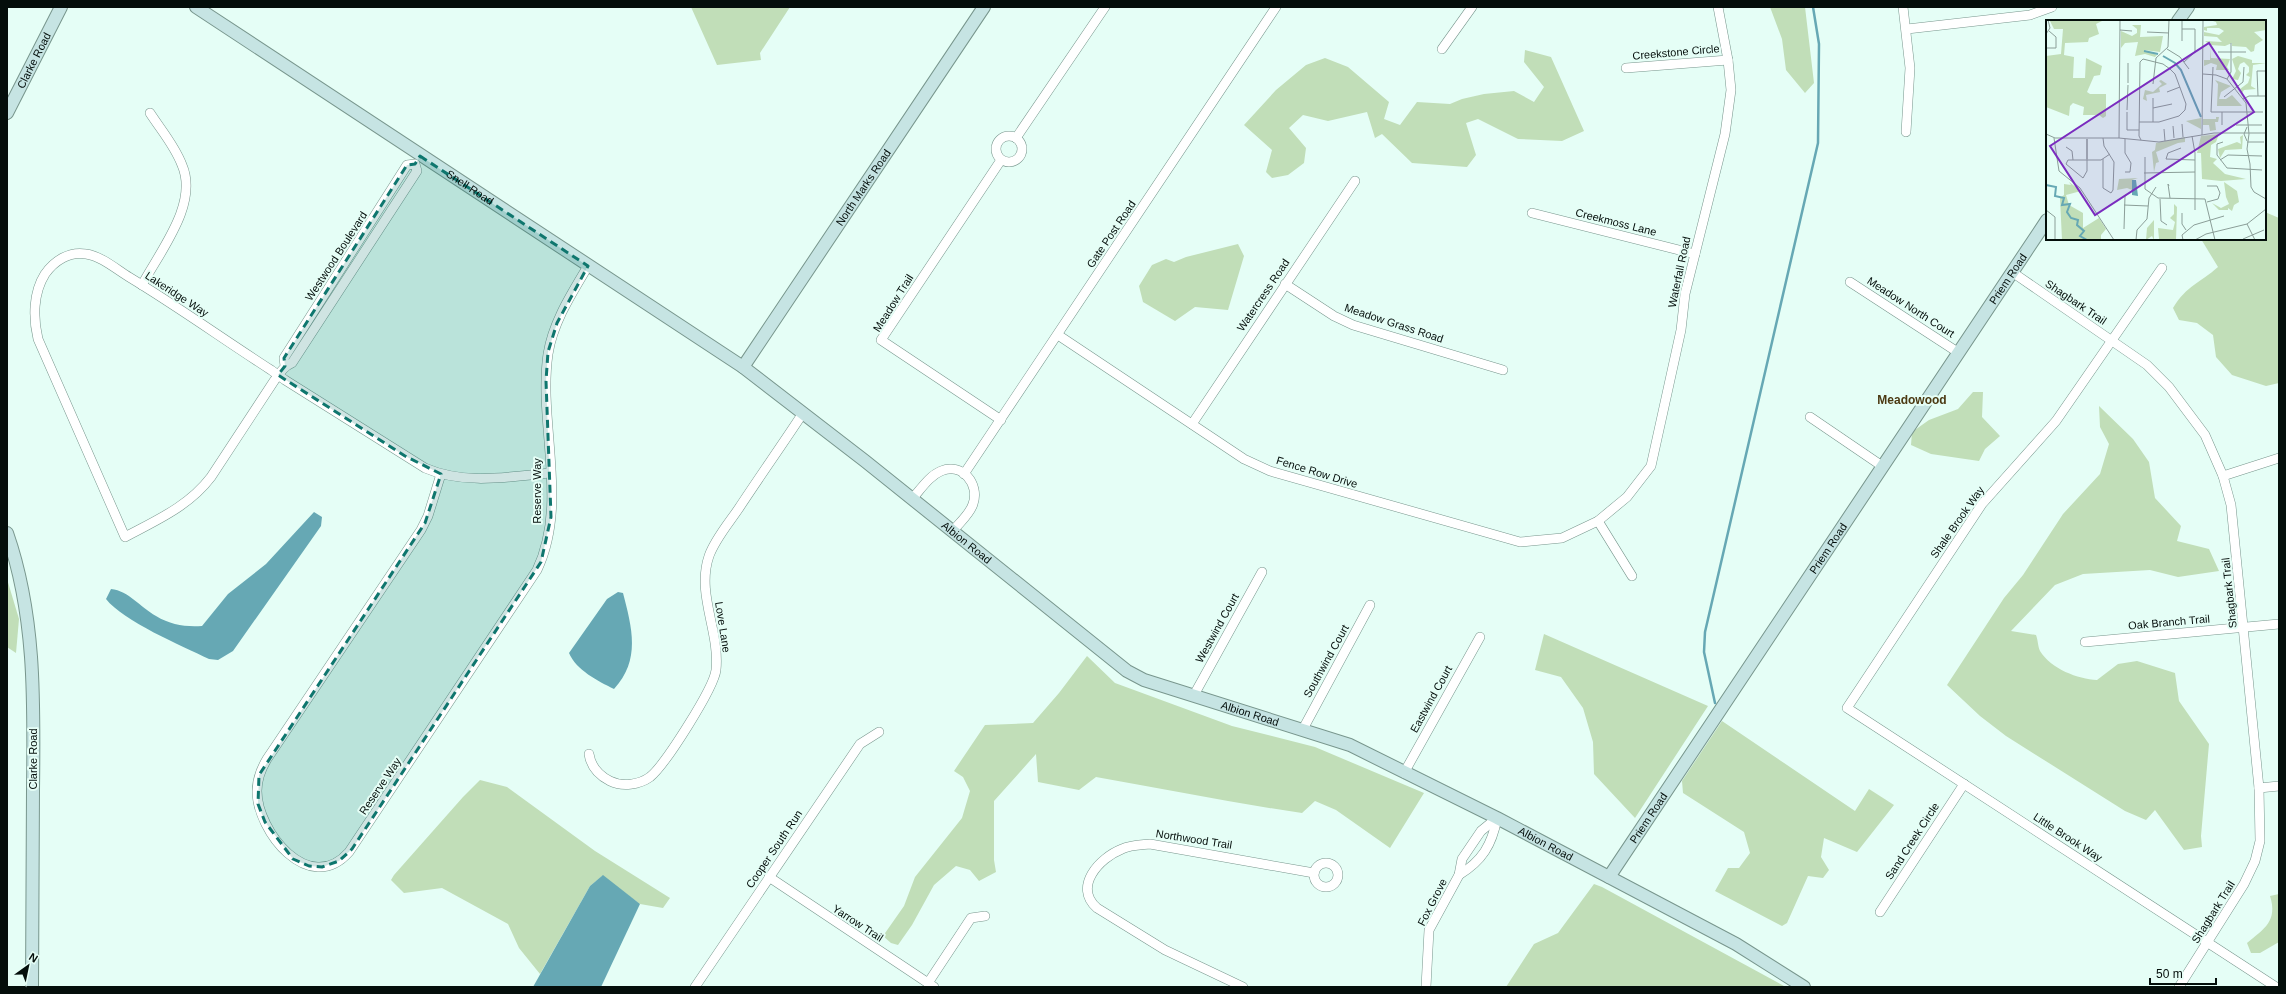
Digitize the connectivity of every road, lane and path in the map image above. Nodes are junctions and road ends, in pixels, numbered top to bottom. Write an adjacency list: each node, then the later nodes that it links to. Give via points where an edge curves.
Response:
1 (61, 7): 16 (street, Clarke Road)
2 (196, 7): 20 (street, Snell Road)
3 (984, 7): 35 (street, North Marks Road)
4 (1105, 7): 19 (street)
5 (1276, 7): 32 (street, Gate Post Road)
6 (1472, 7): 13 (street)
7 (1718, 7): 14 (street, Waterfall Road)
8 (1903, 7): 12 (street)
9 (2052, 7): 12 (street, via 2030,15)
10 (2188, 7): 11 (street)
11 (2179, 20)
12 (1907, 29): 18 (street, via 1910,68)
13 (1442, 49)
14 (1728, 60): 15 (street, Creekstone Circle); 25 (street, Waterfall Road, via 1731,90 1724,134)
15 (1626, 68)
16 (7, 113)
17 (150, 113): 31 (street, via 182,165 187,194 178,220)
18 (1906, 132)
19 (1016, 138): 21 (street, via 1007,136 997,143 996,151); 21 (street, via 1023,147 1021,156 1014,162)
20 (417, 160): 26 (street, Snell Road); 37 (street, Westwood Boulevard, via 417,171 292,363 285,366)
21 (1001, 160): 40 (street, Meadow Trail, via 881,340)
22 (1355, 181): 30 (street, Watercress Road)
23 (1532, 213): 25 (street, Creekmoss Lane)
24 (2046, 221): 28 (street, Priem Road)
25 (1695, 254): 49 (street, Waterfall Road, via 1652,466 1627,496)
26 (588, 266): 35 (street, Snell Road); 44 (street, Reserve Way, via 557,323 548,352 546,372)
27 (2162, 268): 33 (street, Shale Brook Way)
28 (2012, 272): 33 (street, Shagbark Trail); 34 (street, Priem Road)
29 (1850, 282): 34 (street, Meadow North Court)
30 (1285, 284): 36 (street, Meadow Grass Road, via 1334,316 1353,325); 41 (street, Watercress Road)
31 (142, 285): 37 (street, Lakeridge Way); 52 (street, Lakeridge Way, via 94,255 70,255 55,264 43,278 35,314 41,348)
32 (1058, 335): 40 (street, Gate Post Road); 41 (street, Fence Row Drive)
33 (2112, 340): 47 (street, Shagbark Trail, via 2147,365 2169,387 2205,435); 61 (street, Shale Brook Way, via 2056,421 1982,504)
34 (1959, 353): 43 (street, Priem Road)
35 (743, 367): 38 (street, Albion Road)
36 (1503, 370)
37 (278, 375): 45 (street, Lakeridge Way, via 405,456); 52 (street, Westwood Boulevard, via 212,477 200,490 177,509)
38 (803, 413): 48 (street, Albion Road); 64 (street, Love Lane, via 709,555 704,586 715,642 716,664 713,681 704,700 661,765 650,777 640,782 622,784 608,780 594,769)
39 (1810, 418): 43 (street)
40 (1001, 420): 46 (street, Gate Post Road)
41 (1192, 424): 49 (street, Fence Row Drive, via 1244,458 1270,471 1505,539 1520,542 1562,538)
42 (2279, 458): 47 (street)
43 (1882, 466): 73 (street, Priem Road)
44 (550, 473): 45 (street, Lakeridge Way, via 480,479); 45 (street, Reserve Way, via 551,517 548,541 531,581 349,852 330,865 305,865 288,854 265,822 257,796 259,775 267,759 424,523)
45 (441, 474)
46 (964, 474): 48 (street, via 952,469 940,472); 50 (street, via 974,487 974,501)
47 (2223, 476): 57 (street, Shagbark Trail, via 2231,505)
48 (912, 499): 50 (street, Albion Road)
49 (1598, 521): 54 (street)
50 (953, 531): 60 (street, Albion Road, via 1127,671 1144,680)
51 (7, 533): 78 (street, Clarke Road, via 23,589 31,653 34,739)
52 (125, 537)
53 (1262, 572): 60 (street, Westwind Court)
54 (1632, 576)
55 (1370, 605): 62 (street, Southwind Court)
56 (2279, 624): 57 (street, Oak Branch Trail)
57 (2244, 627): 59 (street, Oak Branch Trail); 68 (street, Shagbark Trail)
58 (1480, 636): 65 (street, Eastwind Court)
59 (2084, 642)
60 (1194, 695): 62 (street, Albion Road)
61 (1846, 708): 66 (street, Little Brook Way)
62 (1303, 728): 65 (street, Albion Road, via 1350,745)
63 (879, 732): 72 (street, Cooper South Run, via 860,744)
64 (589, 754)
65 (1404, 773): 69 (street, Albion Road)
66 (1964, 784): 74 (street, Sand Creek Circle); 76 (street, Little Brook Way)
67 (2279, 786): 68 (street)
68 (2259, 788): 76 (street, Shagbark Trail, via 2260,841 2255,861 2244,884)
69 (1497, 818): 71 (street, Fox Grove, via 1481,831 1462,859); 71 (street, Fox Grove, via 1494,837 1474,866); 73 (street, Albion Road)
70 (1314, 873): 80 (street, Northwood Trail, via 1150,844 1123,848 1113,853 1104,859 1090,876 1087,892 1097,908 1165,950)
71 (1459, 875): 81 (street, Fox Grove, via 1428,930)
72 (769, 877): 77 (street, Yarrow Trail); 79 (street, Cooper South Run)
73 (1609, 877): 82 (street, Albion Road, via 1736,944)
74 (1880, 912)
75 (985, 916): 77 (street, via 972,918)
76 (2208, 942): 83 (street, Shagbark Trail); 84 (street, Little Brook Way)
77 (931, 985)
78 (32, 987)
79 (696, 987)
80 (1243, 987)
81 (1426, 987)
82 (1804, 987)
83 (2179, 987)
84 (2276, 987)

